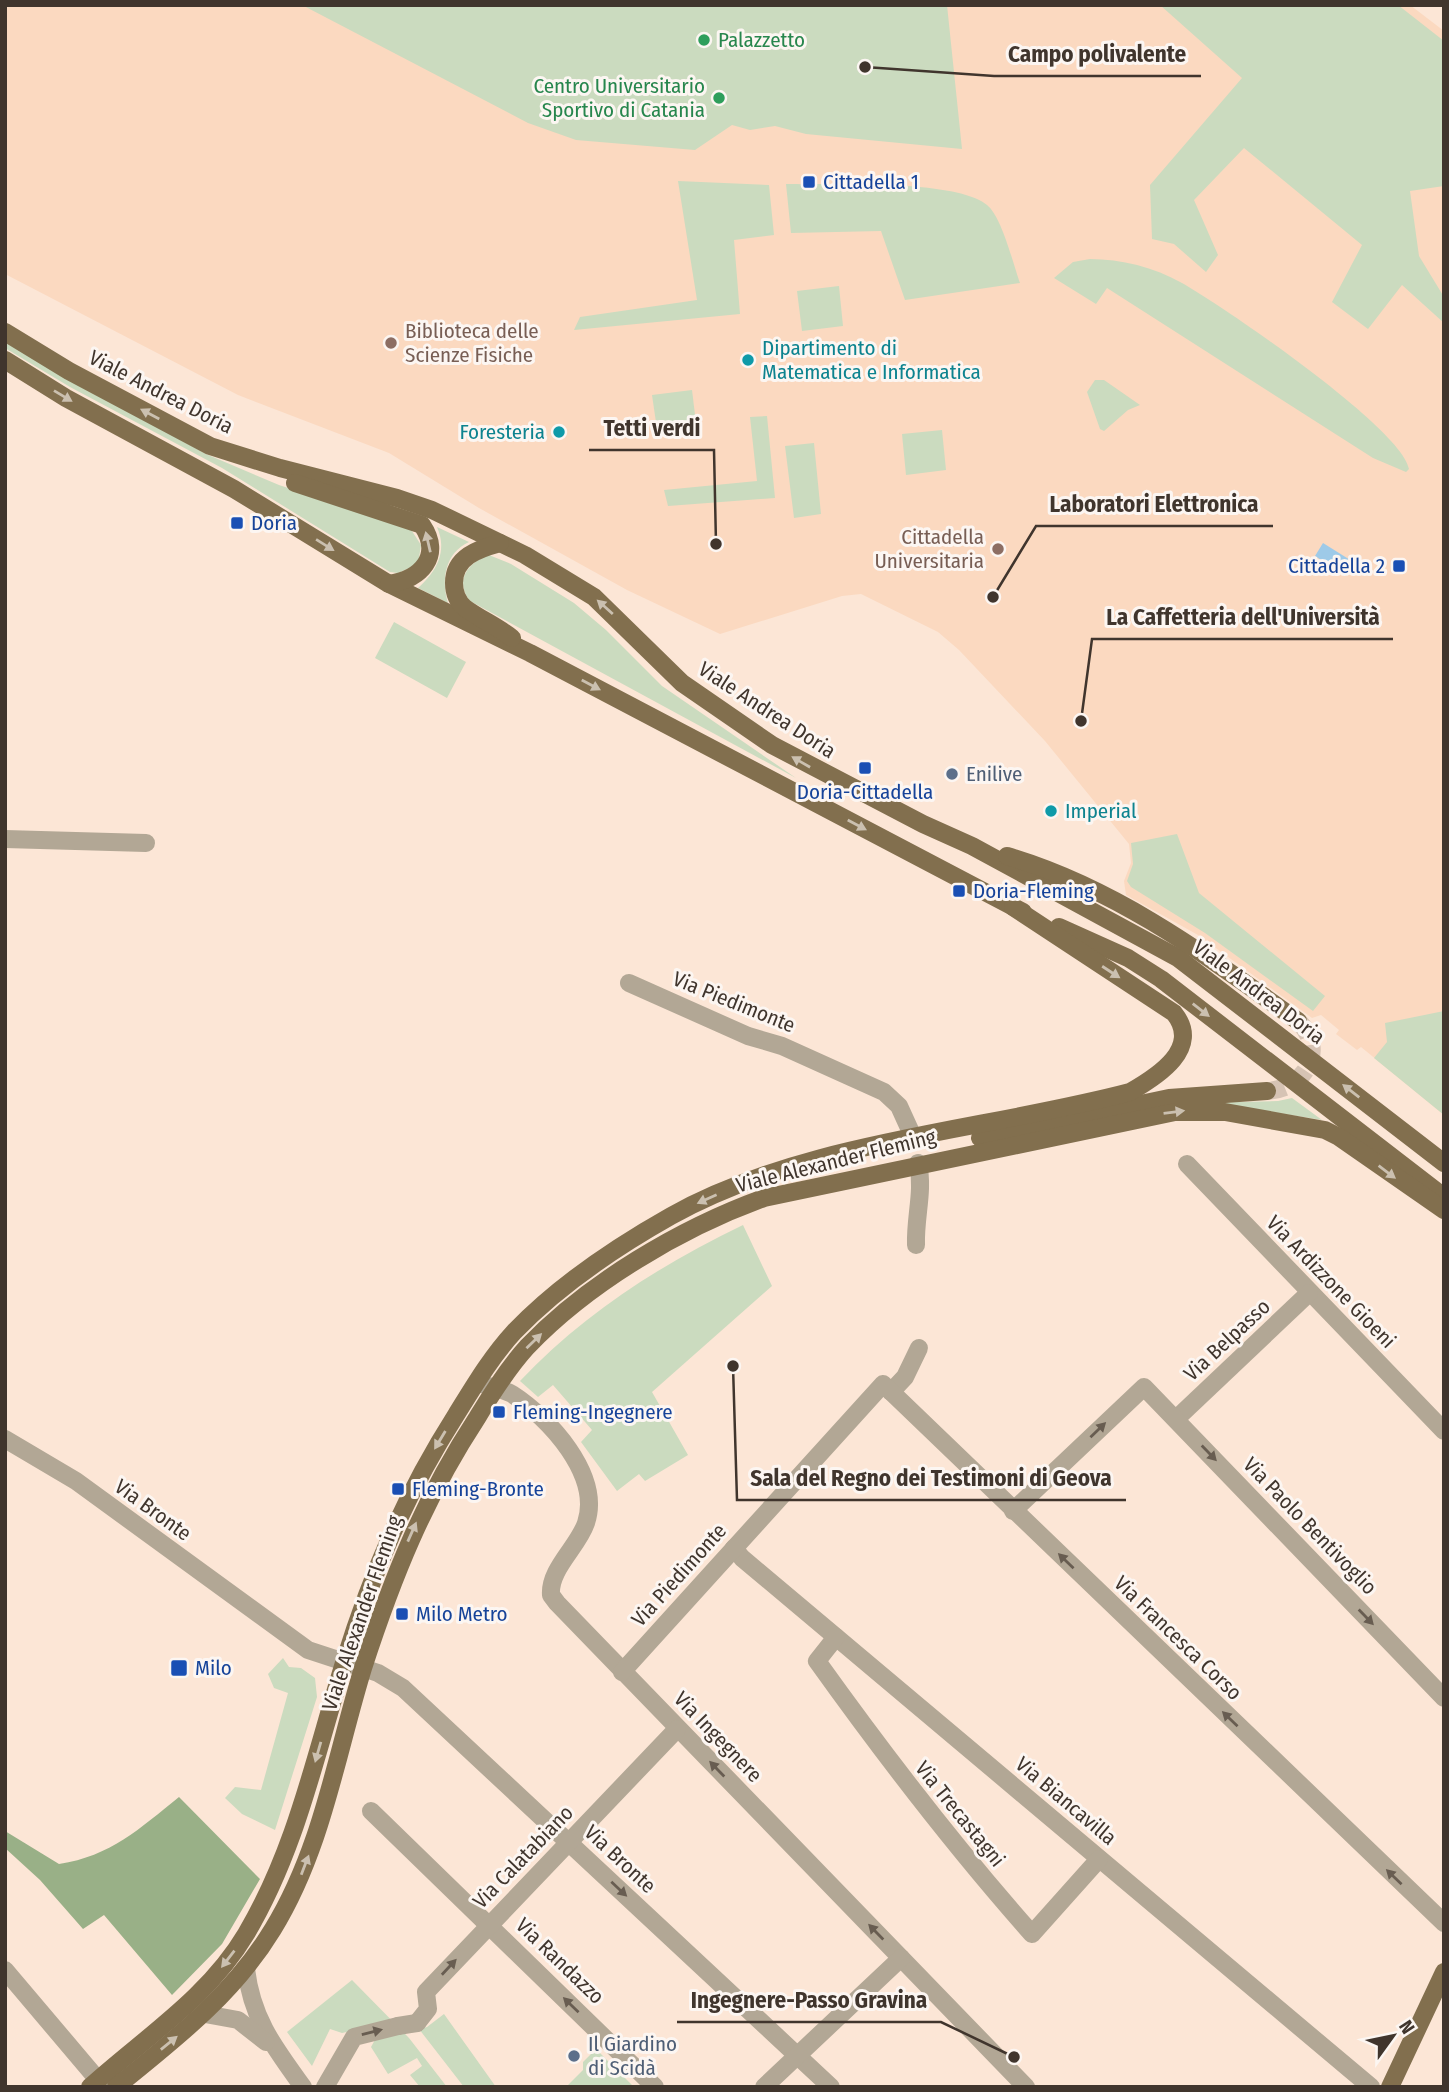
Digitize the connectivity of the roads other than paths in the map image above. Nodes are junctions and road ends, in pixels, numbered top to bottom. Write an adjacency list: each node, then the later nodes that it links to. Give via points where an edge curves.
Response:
1 (5, 332): 3 (main road, Viale Andrea Doria, one-way to 1)
2 (5, 360): 5 (main road, one-way to 5, via 65,398 234,489)
3 (210, 446): 4 (main road, Viale Andrea Doria, via 397,498); 5 (main road, one-way to 3, via 418,575 428,563 431,544 422,526 280,478)
4 (500, 543): 6 (main road, via 463,560 456,569 454,592 465,608 493,622); 9 (main road, Viale Andrea Doria, one-way to 4, via 772,745 681,683 594,597)
5 (389, 584): 6 (main road)
6 (530, 653): 10 (main road, one-way to 10)
7 (5, 839): 8 (street)
8 (146, 843)
9 (972, 846): 12 (main road, via 1029,862 1169,930); 16 (main road, Viale Andrea Doria, one-way to 9, via 1178,958)
10 (1013, 907): 14 (main road, Viale Alexander Fleming, one-way to 14, via 1174,1013 1185,1041 1168,1066 1130,1092); 19 (main road, one-way to 19, via 1128,958 1161,979)
11 (629, 983): 14 (street, Via Piedimonte, via 884,1092 899,1106)
12 (1298, 1021)
13 (1267, 1091): 18 (main road, via 1144,1103 850,1166)
14 (914, 1139): 24 (main road, Viale Alexander Fleming, one-way to 24, via 823,1157 737,1186 672,1216 544,1304)
15 (918, 1163): 18 (main road, Viale Alexander Fleming); 20 (main road, Viale Alexander Fleming, one-way to 20, via 1175,1112 1225,1112 1325,1130); 21 (street, via 923,1190 915,1222)
16 (1444, 1163)
17 (1187, 1164): 22 (street, Via Ardizzone Gioeni)
18 (795, 1189): 26 (main road, Viale Alexander Fleming, one-way to 18, via 538,1337 621,1272 729,1211)
19 (1444, 1197)
20 (1444, 1210)
21 (916, 1245)
22 (1309, 1293): 27 (street, Via Belpasso); 28 (street, Via Ardizzone Gioeni)
23 (919, 1348): 25 (street, Via Piedimonte, via 905,1377)
24 (475, 1382): 26 (street); 33 (main road, Viale Alexander Fleming, one-way to 33, via 436,1445 383,1548)
25 (887, 1388): 30 (street, Via Francesca Corso); 31 (street, Via Piedimonte)
26 (500, 1389): 34 (main road, Viale Alexander Fleming, one-way to 26, via 403,1552 422,1511); 35 (street, Via Ingegnere, via 544,1422 577,1461 587,1491 587,1522 553,1580 551,1595)
27 (1176, 1419): 30 (street, Via Paolo Bentivoglio, one-way to 27, via 1143,1387); 36 (street, Via Paolo Bentivoglio, one-way to 36)
28 (1444, 1431)
29 (5, 1438): 33 (street, Via Bronte, via 76,1481 308,1650)
30 (1013, 1511): 41 (street, Via Francesca Corso, one-way to 30)
31 (734, 1548): 32 (street, Via Biancavilla); 35 (street, Via Piedimonte)
32 (836, 1637): 40 (street, Via Biancavilla); 40 (street, Via Trecastagni, via 817,1661 908,1787 1032,1934)
33 (344, 1663): 34 (street, Via Bronte); 50 (main road, Viale Alexander Fleming, one-way to 50, via 287,1853 245,1936 211,1981)
34 (368, 1670): 39 (street, Via Bronte, via 403,1688); 44 (main road, Viale Alexander Fleming, one-way to 34, via 304,1871)
35 (622, 1672): 37 (street, Via Ingegnere)
36 (1444, 1698)
37 (677, 1729): 39 (street, Via Calatabiano); 43 (street, Via Ingegnere, one-way to 37)
38 (371, 1811): 42 (street, Via Randazzo)
39 (569, 1842): 42 (street, Via Calatabiano); 49 (street, Via Bronte, one-way to 49)
40 (1100, 1859): 58 (street, Via Biancavilla)
41 (1444, 1923)
42 (489, 1924): 53 (street, Via Calatabiano, one-way to 42, bridge, via 354,2037 417,2023 428,2009 426,1992); 54 (street, Via Randazzo, one-way to 42)
43 (901, 1958): 49 (street); 57 (street, Via Ingegnere)
44 (246, 1969): 47 (main road, Viale Alexander Fleming); 48 (street, via 254,2013)
45 (5, 1970): 50 (street)
46 (1444, 1972): 59 (main road)
47 (205, 2014): 48 (street, via 238,2020); 51 (main road, Viale Alexander Fleming, one-way to 47)
48 (276, 2051): 52 (street)
49 (797, 2055): 55 (street); 56 (street, Via Bronte)
50 (98, 2084)
51 (116, 2087)
52 (303, 2087)
53 (325, 2087)
54 (655, 2087)
55 (764, 2087)
56 (831, 2087)
57 (1026, 2087)
58 (1371, 2087)
59 (1390, 2087)

